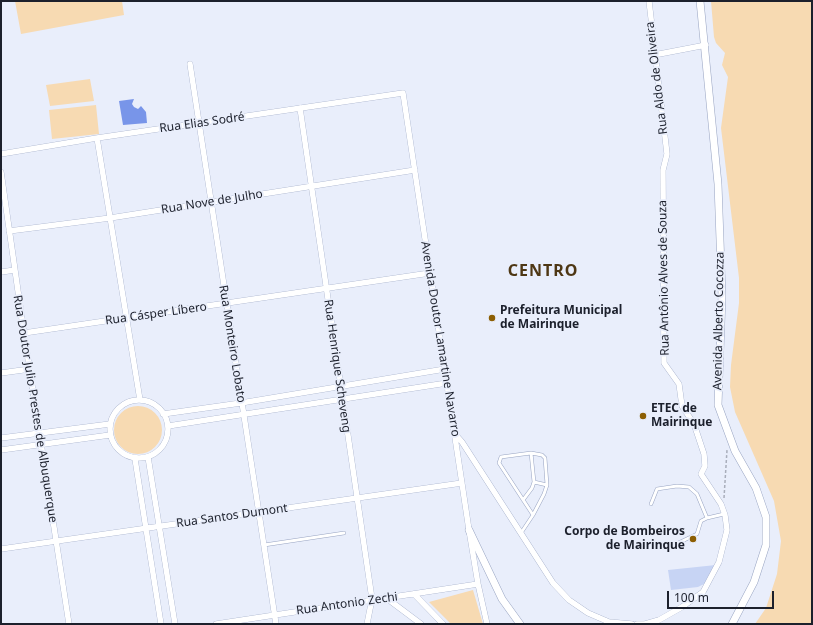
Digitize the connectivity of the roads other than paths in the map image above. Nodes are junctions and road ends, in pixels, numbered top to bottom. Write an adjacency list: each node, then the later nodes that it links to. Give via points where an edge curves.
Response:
1 (649, 1): 4 (street, Rua Aldo de Oliveira)
2 (700, 1): 3 (street, Avenida Alberto Cocozza)
3 (706, 45): 4 (street); 84 (street, Avenida Alberto Cocozza, via 718,184 721,273 718,405 735,451 756,488 766,516 766,545 754,582)
4 (654, 55): 11 (street, Rua Aldo de Oliveira)
5 (190, 64): 8 (street, Rua Monteiro Lobato)
6 (403, 93): 7 (street, Rua Elias Sodré); 12 (street, Avenida Doutor Lamartine Navarro)
7 (300, 108): 8 (street, Rua Elias Sodré); 14 (street, Rua Henrique Scheveng)
8 (198, 123): 9 (street, Rua Elias Sodré); 16 (street, Rua Monteiro Lobato)
9 (97, 138): 10 (street, Rua Elias Sodré); 17 (street)
10 (1, 154)
11 (667, 154): 55 (street, Rua Antônio Alves de Souza, via 663,170 664,363 679,384 682,406 694,424 704,454 705,466 701,474)
12 (415, 170): 14 (street, Rua Nove de Julho); 22 (street, Avenida Doutor Lamartine Navarro)
13 (1, 172): 15 (street, Rua Doutor Julio Prestes de Albuquerque)
14 (311, 186): 16 (street, Rua Nove de Julho); 23 (street, Rua Henrique Scheveng)
15 (2, 192): 19 (street, Rua Doutor Julio Prestes de Albuquerque)
16 (210, 202): 17 (street, Rua Nove de Julho); 24 (street, Rua Monteiro Lobato)
17 (110, 218): 19 (street, Rua Nove de Julho); 25 (street)
18 (1, 228): 19 (street, Rua Nove de Julho)
19 (9, 229): 20 (street, Rua Doutor Julio Prestes de Albuquerque)
20 (15, 270): 21 (street); 26 (street, Rua Doutor Julio Prestes de Albuquerque)
21 (1, 272)
22 (430, 273): 23 (street, Rua Cásper Líbero); 28 (street, Avenida Doutor Lamartine Navarro)
23 (326, 289): 24 (street, Rua Cásper Líbero); 31 (street, Rua Henrique Scheveng)
24 (226, 304): 25 (street, Rua Cásper Líbero); 34 (street, Rua Monteiro Lobato)
25 (126, 318): 26 (street, Rua Cásper Líbero); 33 (street)
26 (24, 333): 27 (street, Rua Doutor Julio Prestes de Albuquerque)
27 (30, 369): 29 (street); 39 (street, Rua Doutor Julio Prestes de Albuquerque)
28 (445, 369): 30 (street, Avenida Doutor Lamartine Navarro); 31 (street)
29 (1, 373)
30 (447, 383): 32 (street); 40 (street, Avenida Doutor Lamartine Navarro)
31 (340, 386): 32 (street, Rua Henrique Scheveng); 34 (street)
32 (342, 399): 36 (street); 51 (street, Rua Henrique Scheveng)
33 (140, 400): 35 (street, via 149,402); 37 (street, via 124,404 115,413)
34 (241, 403): 35 (street); 36 (street, Rua Monteiro Lobato)
35 (164, 414): 38 (street)
36 (243, 414): 38 (street); 54 (street, Rua Monteiro Lobato)
37 (110, 424): 39 (street); 41 (street)
38 (168, 426): 46 (street, via 168,436 164,445)
39 (40, 433): 42 (street); 43 (street, Rua Doutor Julio Prestes de Albuquerque)
40 (455, 434): 49 (street, Avenida Doutor Lamartine Navarro); 62 (street)
41 (110, 435): 43 (street); 47 (street, via 119,451)
42 (1, 438)
43 (41, 444): 44 (street); 63 (street, Rua Doutor Julio Prestes de Albuquerque)
44 (1, 450)
45 (531, 453): 48 (lane); 50 (lane, via 542,455 544,458); 52 (lane, via 501,457 499,463)
46 (148, 457): 47 (street); 58 (street)
47 (135, 459): 59 (street)
48 (534, 482): 50 (lane); 52 (lane)
49 (462, 483): 51 (street, Rua Santos Dumont); 60 (street, Avenida Doutor Lamartine Navarro)
50 (547, 485): 56 (lane)
51 (357, 498): 54 (street, Rua Santos Dumont); 70 (street, Rua Henrique Scheveng)
52 (523, 500): 56 (lane)
53 (651, 504): 57 (lane, via 657,489 689,487 697,494)
54 (259, 512): 58 (street, Rua Santos Dumont); 65 (street, Rua Monteiro Lobato)
55 (724, 512): 57 (lane); 83 (street, Rua Antônio Alves de Souza, via 727,530 719,562 703,592 659,620)
56 (533, 515): 62 (lane)
57 (707, 518): 64 (lane, via 702,521 697,534)
58 (159, 526): 59 (street, Rua Santos Dumont); 74 (street)
59 (146, 528): 63 (street, Rua Santos Dumont); 73 (street)
60 (469, 530): 67 (street, Avenida Doutor Lamartine Navarro); 81 (street, via 502,600)
61 (344, 533): 65 (lane)
62 (521, 534): 82 (street, via 553,583 569,600 609,622)
63 (55, 541): 66 (street, Rua Santos Dumont); 72 (street, Rua Doutor Julio Prestes de Albuquerque)
64 (676, 544)
65 (264, 545): 71 (street, Rua Monteiro Lobato)
66 (1, 549)
67 (478, 584): 68 (street, Rua Antonio Zechi); 80 (street, Avenida Doutor Lamartine Navarro)
68 (414, 594): 69 (street, Rua Antonio Zechi); 79 (street)
69 (384, 598): 70 (street, Rua Antonio Zechi); 78 (street)
70 (372, 599): 71 (street, Rua Antonio Zechi); 77 (street, Rua Henrique Scheveng)
71 (275, 614): 75 (street, Rua Antonio Zechi); 76 (street, Rua Monteiro Lobato)
72 (69, 624)
73 (160, 624)
74 (175, 624)
75 (216, 624)
76 (276, 624)
77 (367, 624)
78 (421, 624)
79 (443, 624)
80 (487, 624)
81 (520, 624)
82 (632, 624)
83 (637, 624)
84 (732, 624)

